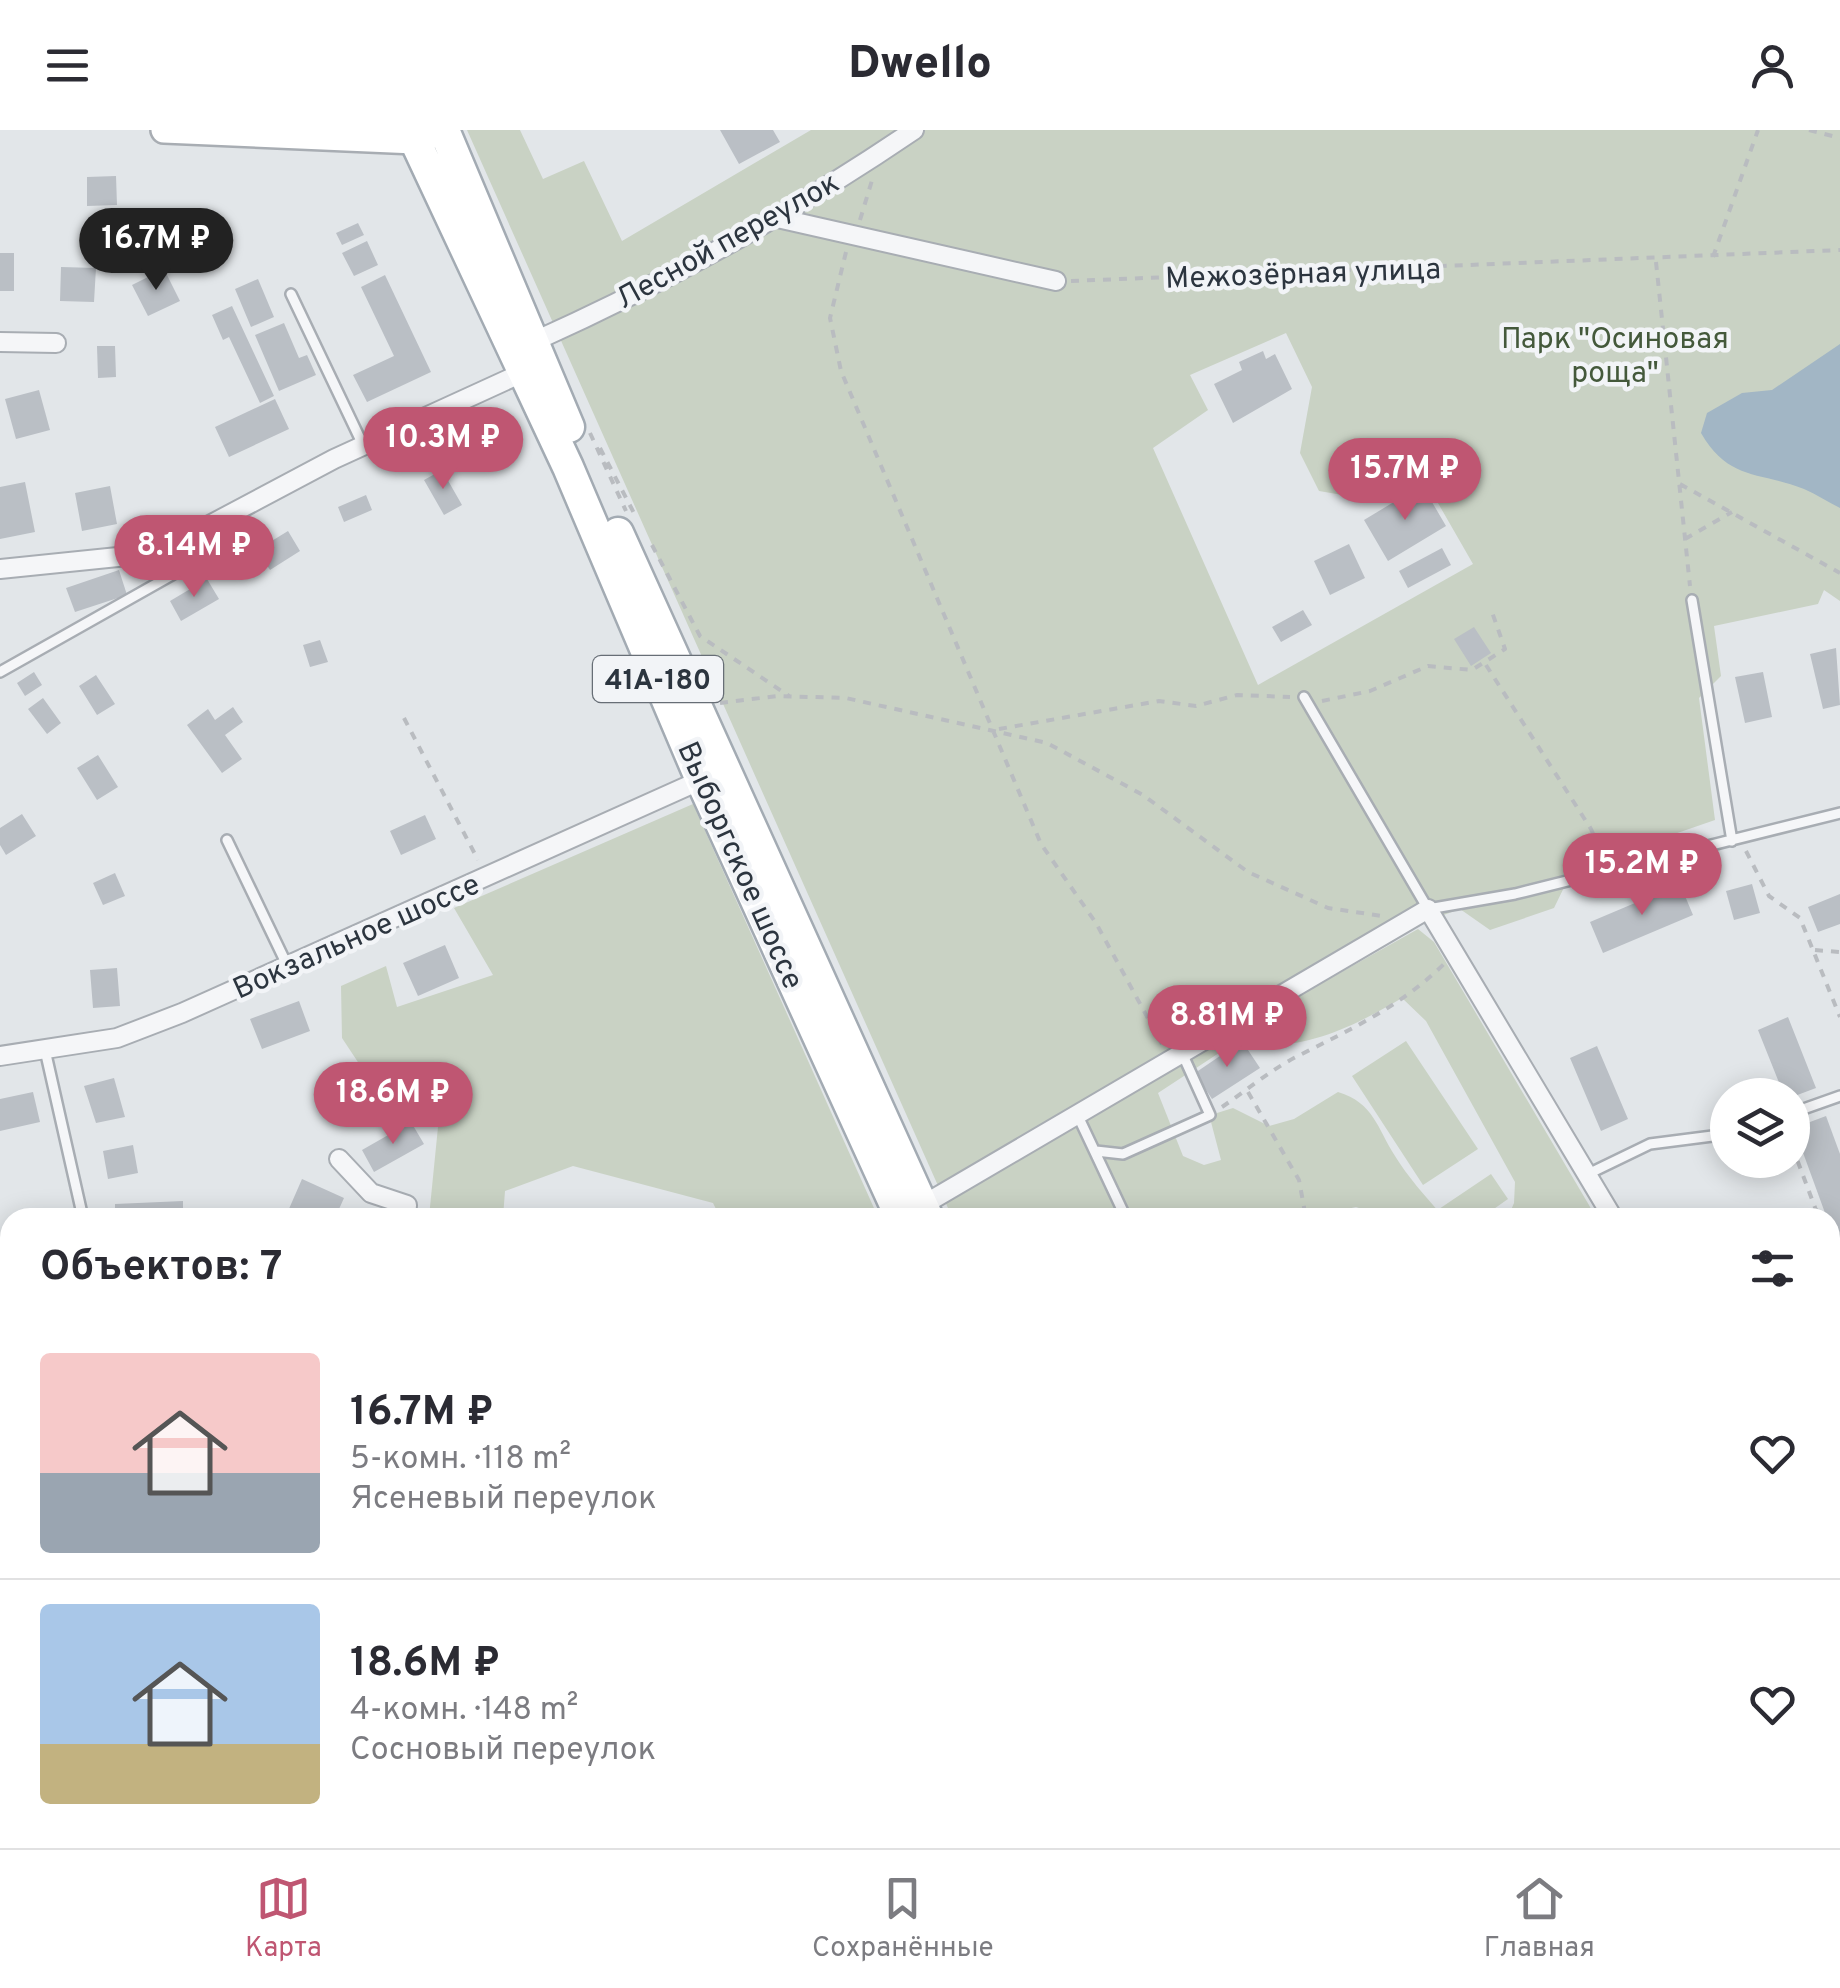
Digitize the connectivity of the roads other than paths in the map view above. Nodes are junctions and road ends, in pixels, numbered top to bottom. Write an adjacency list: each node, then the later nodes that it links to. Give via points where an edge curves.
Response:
1 (164, 130): 3 (main road)
2 (914, 130): 4 (street, Лесной переулок)
3 (430, 133): 8 (main road, Выборгское шоссе / 41А-180); 10 (main road, Выборгское шоссе / 41А-180)
4 (774, 217): 5 (street); 8 (street, Лесной переулок)
5 (1056, 281)
6 (291, 294): 11 (lane)
7 (0, 342): 9 (street)
8 (535, 342): 35 (main road, Выборгское шоссе / 41А-180)
9 (56, 344)
10 (522, 373): 11 (street); 17 (main road, Выборгское шоссе / 41А-180)
11 (363, 446): 12 (street)
12 (226, 517): 13 (street, via 157,554); 15 (lane, via 172,575)
13 (0, 569)
14 (1692, 600): 20 (lane)
15 (0, 672)
16 (1306, 700): 21 (lane)
17 (702, 780): 22 (street, Вокзальное шоссе); 36 (main road, Выборгское шоссе / 41А-180)
18 (1840, 813): 20 (lane)
19 (227, 840): 22 (lane)
20 (1734, 840): 21 (lane)
21 (1420, 914): 25 (street); 32 (street, via 1454,954)
22 (288, 967): 23 (street, Вокзальное шоссе, via 117,1038)
23 (45, 1050): 24 (street, Вокзальное шоссе); 33 (lane)
24 (0, 1056)
25 (1177, 1056): 28 (street); 30 (lane, via 1210,1115 1123,1154)
26 (1839, 1099): 27 (lane)
27 (1810, 1108)
28 (1078, 1114): 30 (lane); 37 (street)
29 (1710, 1136): 32 (lane, via 1650,1144)
30 (1096, 1151): 38 (lane)
31 (339, 1159): 34 (street, via 371,1194)
32 (1588, 1174): 39 (street)
33 (81, 1208)
34 (407, 1208)
35 (903, 1208)
36 (903, 1208)
37 (916, 1208)
38 (1122, 1208)
39 (1607, 1208)

